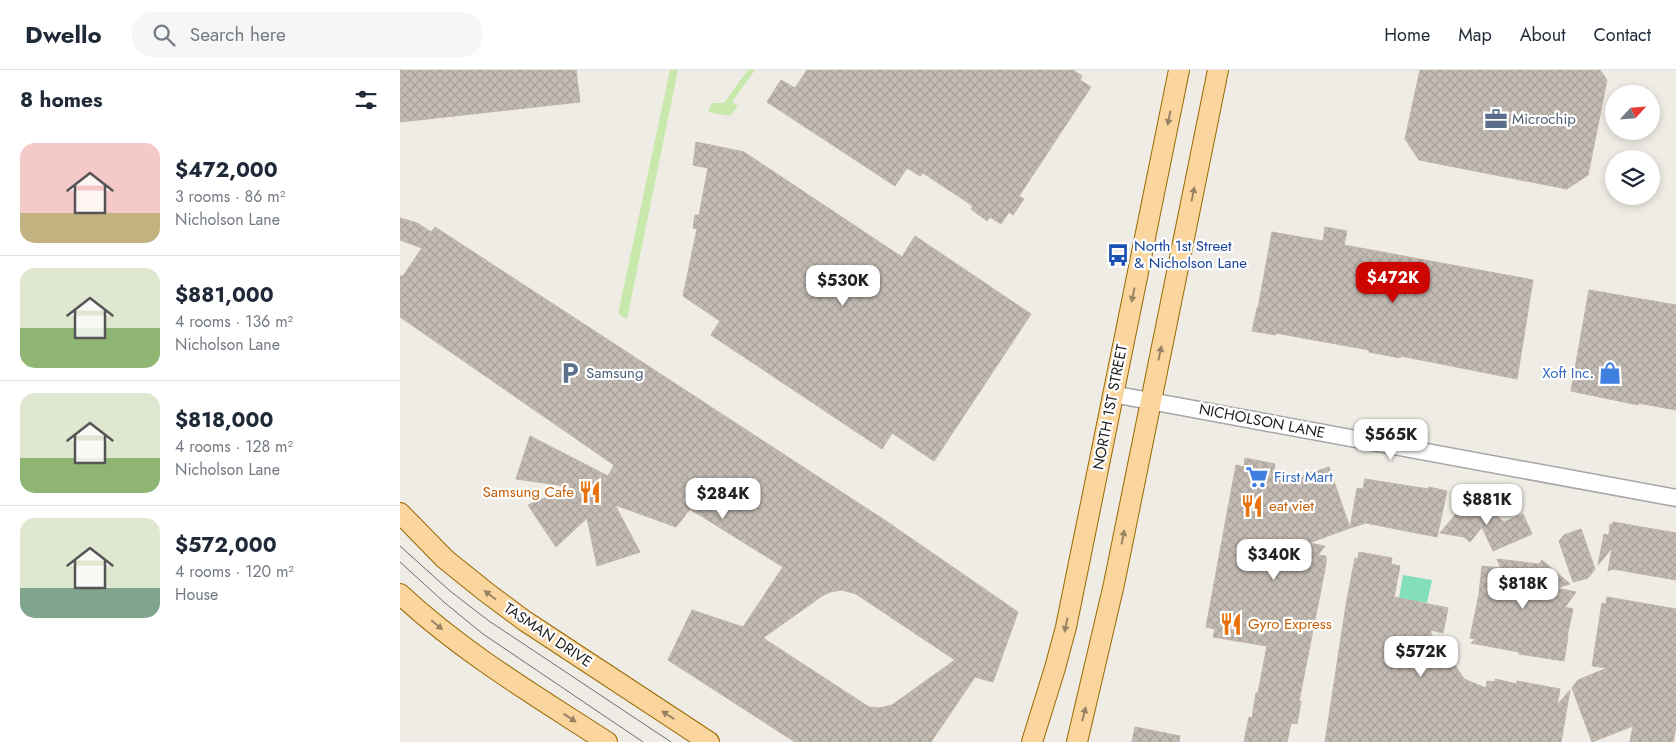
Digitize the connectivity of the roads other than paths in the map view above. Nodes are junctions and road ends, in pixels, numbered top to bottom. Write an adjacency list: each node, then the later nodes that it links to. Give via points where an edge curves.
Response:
1 (1178, 70): 3 (main road, NORTH 1ST STREET, one-way to 3)
2 (1218, 70): 4 (main road, one-way to 2)
3 (1112, 394): 4 (street, NICHOLSON LANE); 10 (main road, NORTH 1ST STREET, one-way to 10, via 1066,627)
4 (1151, 401): 5 (street, NICHOLSON LANE); 11 (main road, one-way to 4, via 1114,584)
5 (1676, 498)
6 (400, 513): 9 (main road, TASMAN DRIVE, one-way to 6, via 525,621 445,559)
7 (400, 594): 8 (main road, one-way to 8, via 494,668)
8 (606, 742)
9 (709, 742)
10 (1032, 742)
11 (1077, 742)

